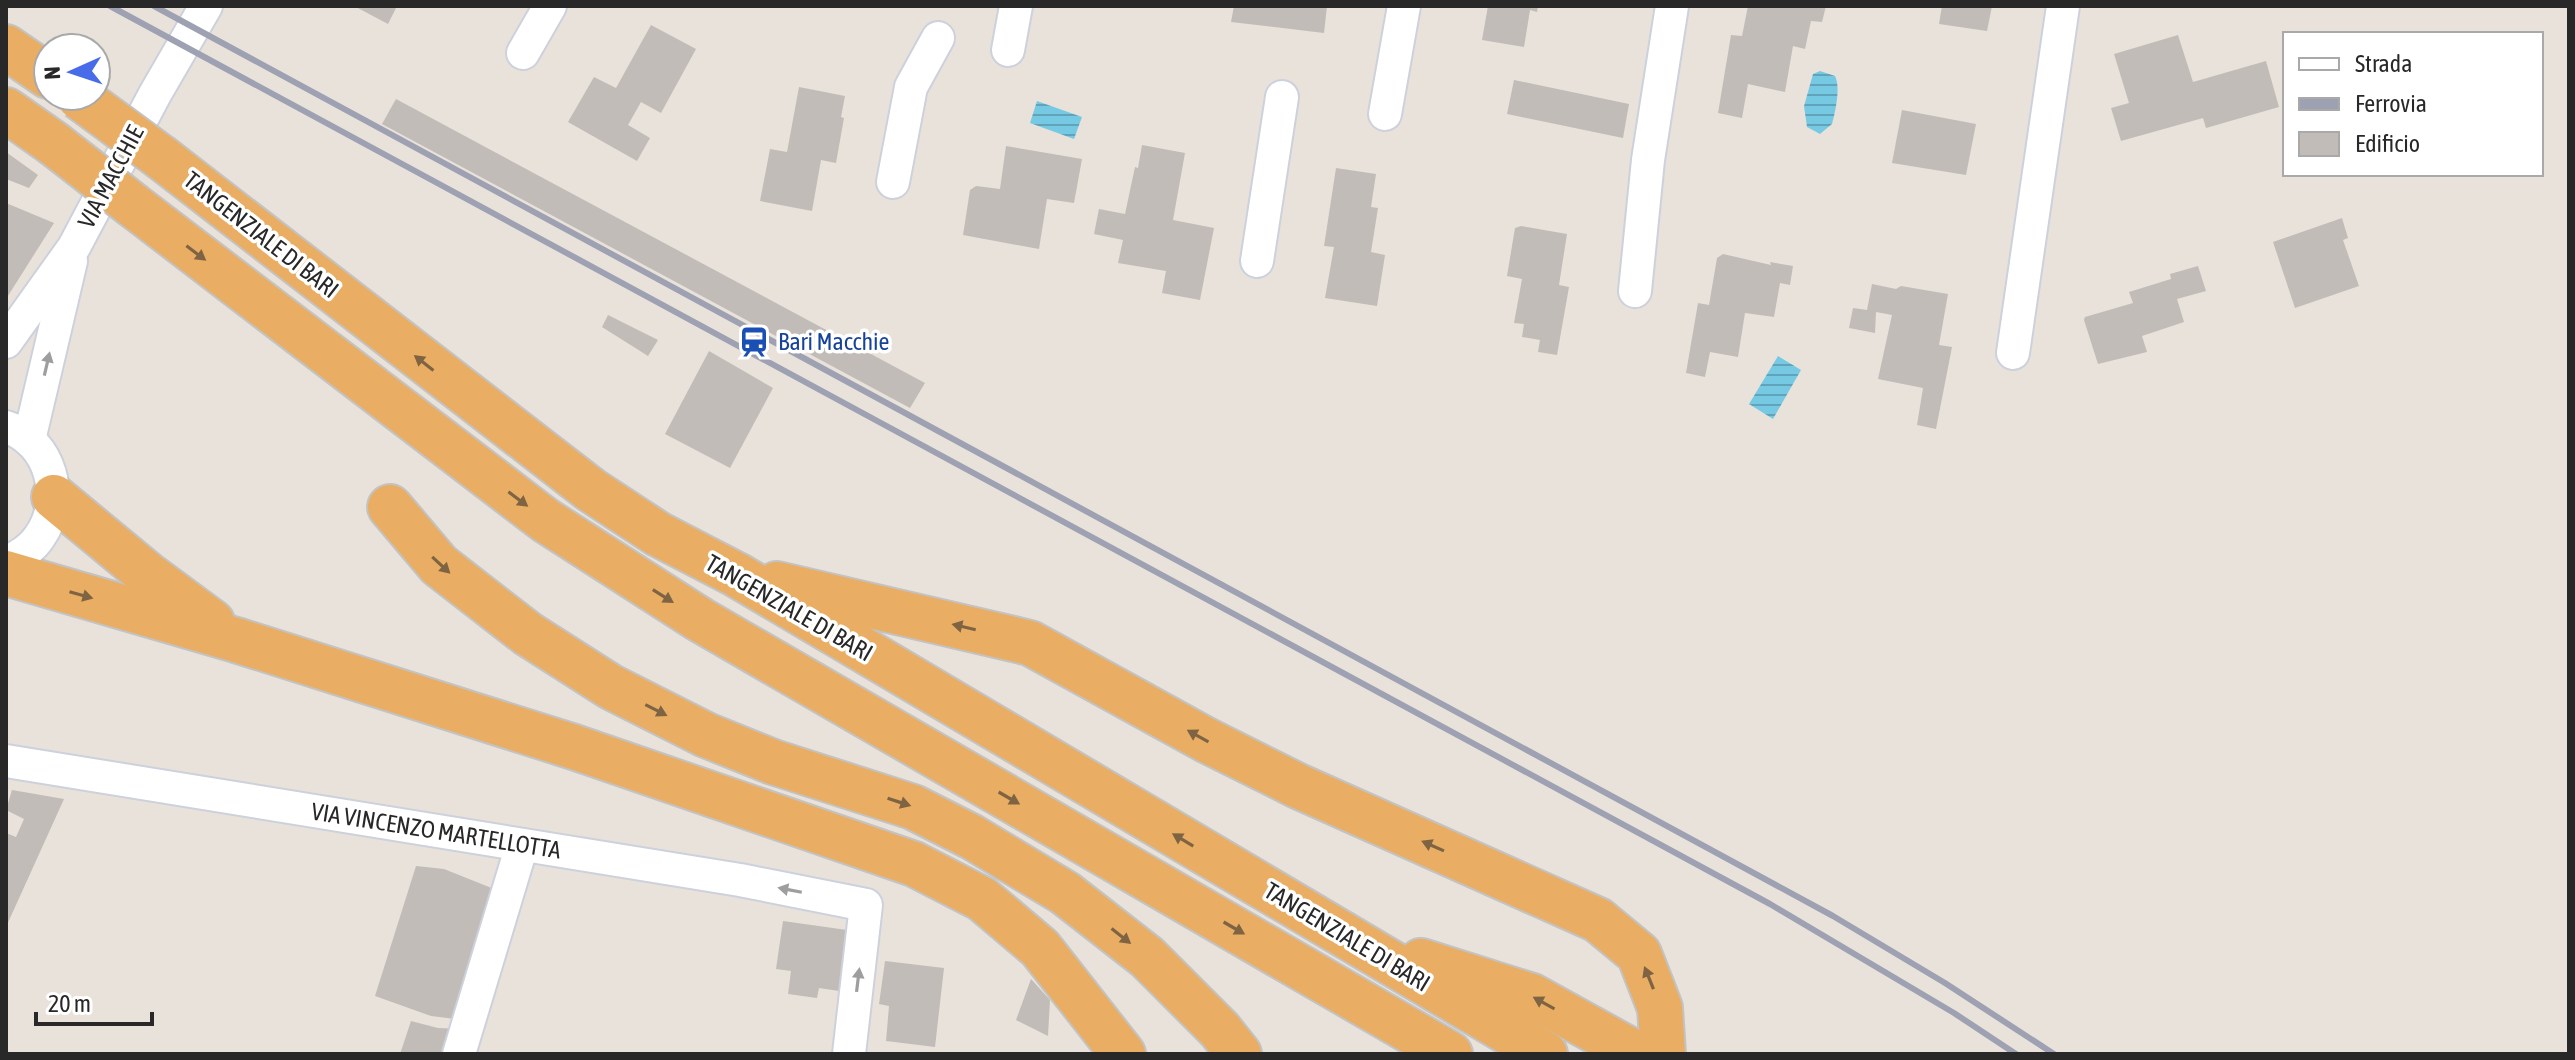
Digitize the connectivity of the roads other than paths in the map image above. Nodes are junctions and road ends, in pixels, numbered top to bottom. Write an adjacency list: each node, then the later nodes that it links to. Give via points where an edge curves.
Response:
1 (206, 6): 17 (street, VIA MACCHIE)
2 (550, 6): 10 (street)
3 (1016, 6): 9 (street)
4 (1404, 6): 15 (street)
5 (1672, 6): 19 (street)
6 (2063, 6): 21 (street)
7 (938, 38): 16 (street, via 911,87)
8 (6, 47): 11 (highway)
9 (1008, 50)
10 (523, 53)
11 (32, 65)
12 (1282, 97): 18 (street)
13 (6, 110): 32 (highway, TANGENZIALE DI BARI, one-way to 32, bridge, via 545,520 699,619)
14 (100, 112): 27 (highway, TANGENZIALE DI BARI, one-way to 14, bridge, via 622,511)
15 (1385, 114)
16 (893, 182)
17 (74, 247): 20 (street, VIA MACCHIE); 22 (street, one-way to 17)
18 (1257, 261)
19 (1635, 291)
20 (8, 337)
21 (2013, 353)
22 (17, 433): 23 (street, via 44,458)
23 (54, 497): 25 (street, via 40,538); 28 (highway)
24 (390, 507): 36 (highway, one-way to 36, via 439,565 528,634 611,687 773,762 913,807 1065,893 1147,957)
25 (6, 563)
26 (6, 573): 28 (highway, one-way to 28)
27 (737, 575): 31 (highway, TANGENZIALE DI BARI, one-way to 27); 41 (highway, one-way to 27, via 1660,1008 1639,954 1598,920 1285,780 1030,643)
28 (236, 640): 35 (highway, via 574,747 914,864 982,899 1040,948)
29 (6, 761): 30 (street, VIA VINCENZO MARTELLOTTA)
30 (522, 845): 33 (street); 34 (street, VIA VINCENZO MARTELLOTTA, one-way to 30, via 866,905)
31 (1346, 937): 39 (highway, TANGENZIALE DI BARI); 40 (highway, one-way to 31, via 1532,996)
32 (1351, 996): 37 (highway); 38 (highway, TANGENZIALE DI BARI)
33 (459, 1054)
34 (849, 1054)
35 (1123, 1054)
36 (1239, 1054)
37 (1395, 1054)
38 (1450, 1054)
39 (1545, 1054)
40 (1637, 1054)
41 (1663, 1054)

